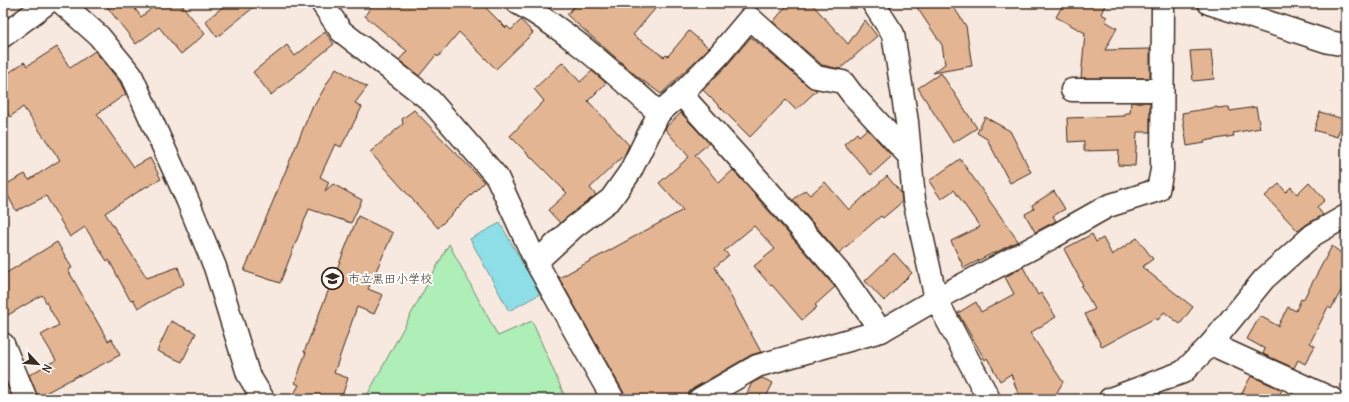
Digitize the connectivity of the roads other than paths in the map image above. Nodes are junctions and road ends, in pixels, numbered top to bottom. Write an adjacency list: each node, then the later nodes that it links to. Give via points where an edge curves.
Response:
1 (47, 3): 8 (street)
2 (62, 3): 21 (street, via 99,36 131,75 215,267)
3 (322, 3): 16 (street, via 341,31 430,100 497,176)
4 (518, 3): 13 (street, via 576,41)
5 (874, 3): 14 (street, via 893,34)
6 (1163, 3): 11 (street)
7 (1209, 3): 9 (street, via 1329,42)
8 (3, 36)
9 (1346, 45)
10 (1072, 90): 11 (street)
11 (1162, 90): 17 (street, via 1162,170 1158,190 1108,206)
12 (681, 94): 13 (street); 14 (street, via 750,18 816,77 843,82); 18 (street, via 843,277)
13 (659, 112): 16 (street, via 630,172 611,199 574,227)
14 (910, 157): 17 (street, via 914,200)
15 (1346, 216): 20 (street, via 1313,235 1264,280)
16 (536, 262): 23 (street)
17 (936, 299): 18 (street); 25 (street)
18 (881, 331): 24 (street, via 757,366)
19 (3, 344): 22 (street)
20 (1211, 344): 26 (street, via 1183,372); 27 (street)
21 (254, 396)
22 (26, 399)
23 (613, 399)
24 (700, 399)
25 (989, 399)
26 (1110, 399)
27 (1332, 399)

